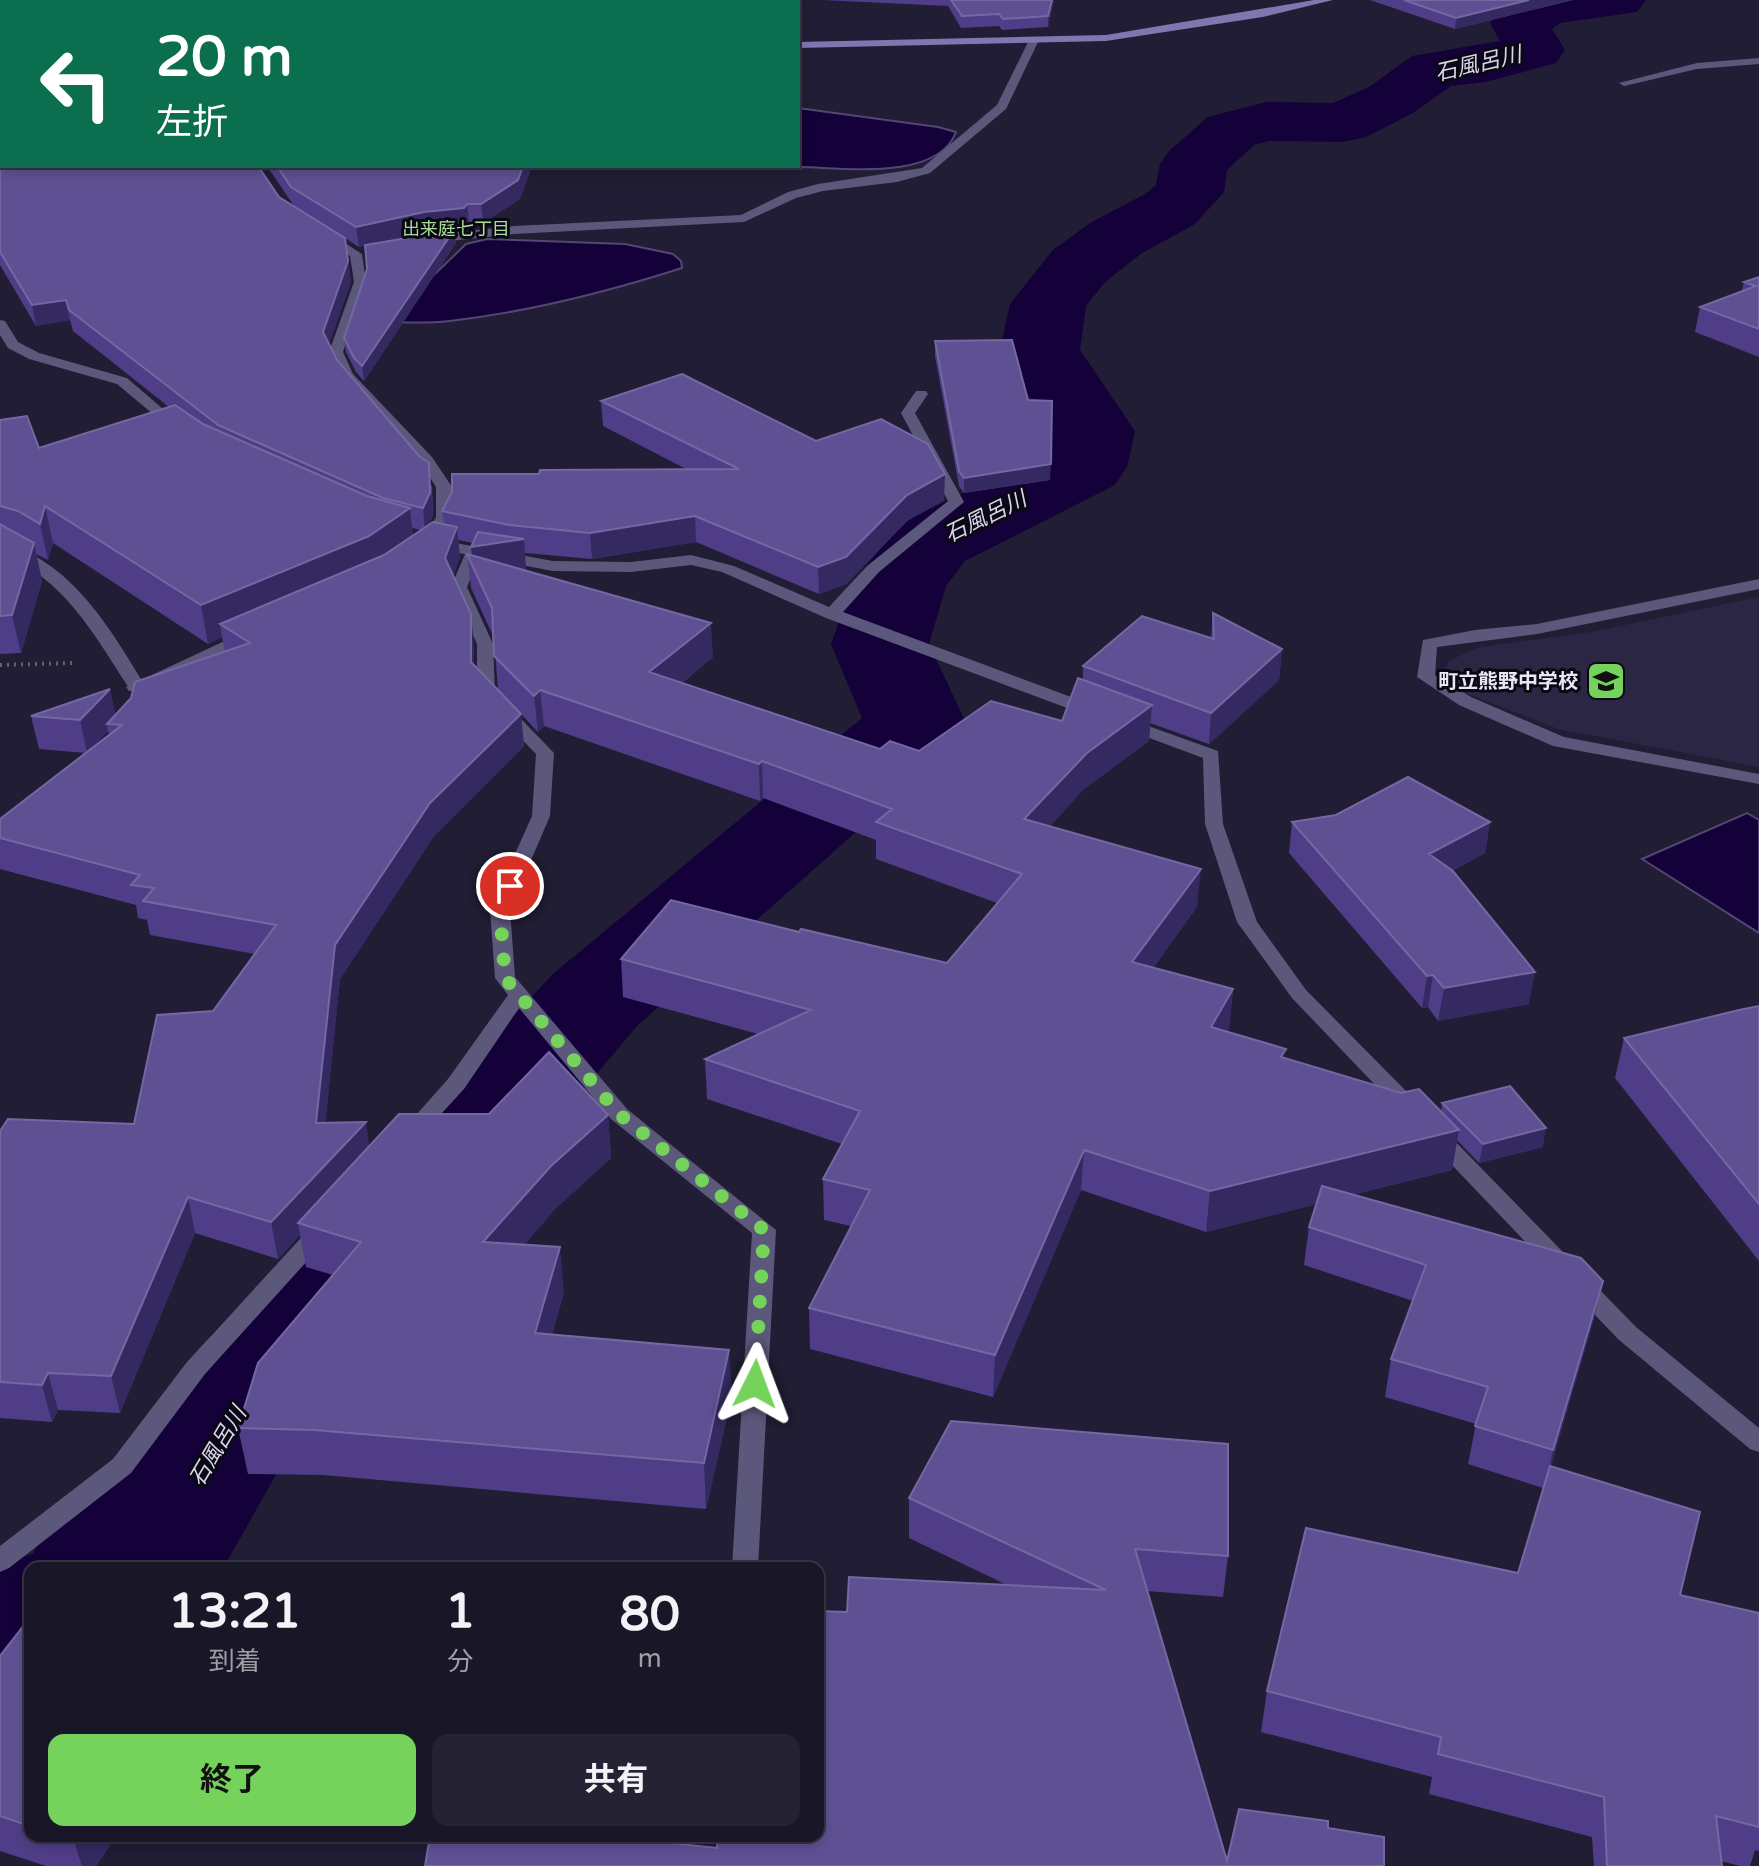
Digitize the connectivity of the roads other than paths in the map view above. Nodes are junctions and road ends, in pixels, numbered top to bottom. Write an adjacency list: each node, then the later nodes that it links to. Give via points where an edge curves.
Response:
1 (1328, 0): 2 (street, via 1106,38)
2 (1034, 40): 3 (street); 7 (street, via 1002,107 926,171 822,187 744,218 514,230)
3 (800, 45)
4 (1759, 61): 5 (street, via 1697,66)
5 (1624, 83)
6 (311, 226): 12 (street, via 363,252 360,282 336,352 347,376 427,460 444,487 444,517 423,545)
7 (413, 242)
8 (0, 324): 10 (street, via 13,345 34,356 122,381)
9 (921, 394): 14 (street, via 908,413 956,502 873,569)
10 (194, 439)
11 (0, 547): 16 (street, via 25,554 66,586 112,643)
12 (473, 553): 14 (street, via 553,566 631,567 691,560 728,569); 19 (street, via 459,587 485,644 486,693 545,753 541,816 500,909 505,978)
13 (1759, 584): 18 (street, via 1537,629 1429,644 1425,672 1465,701 1559,742)
14 (838, 616): 22 (street, via 1212,755 1214,824 1247,922 1299,994 1627,1333)
15 (265, 628): 16 (street)
16 (135, 684): 17 (street)
17 (131, 711)
18 (1759, 779)
19 (519, 994): 20 (street, via 456,1084); 24 (street, via 619,1114 764,1230)
20 (394, 1152)
21 (331, 1220): 23 (street, via 196,1368 122,1466)
22 (1759, 1442)
23 (0, 1561)
24 (745, 1562)

